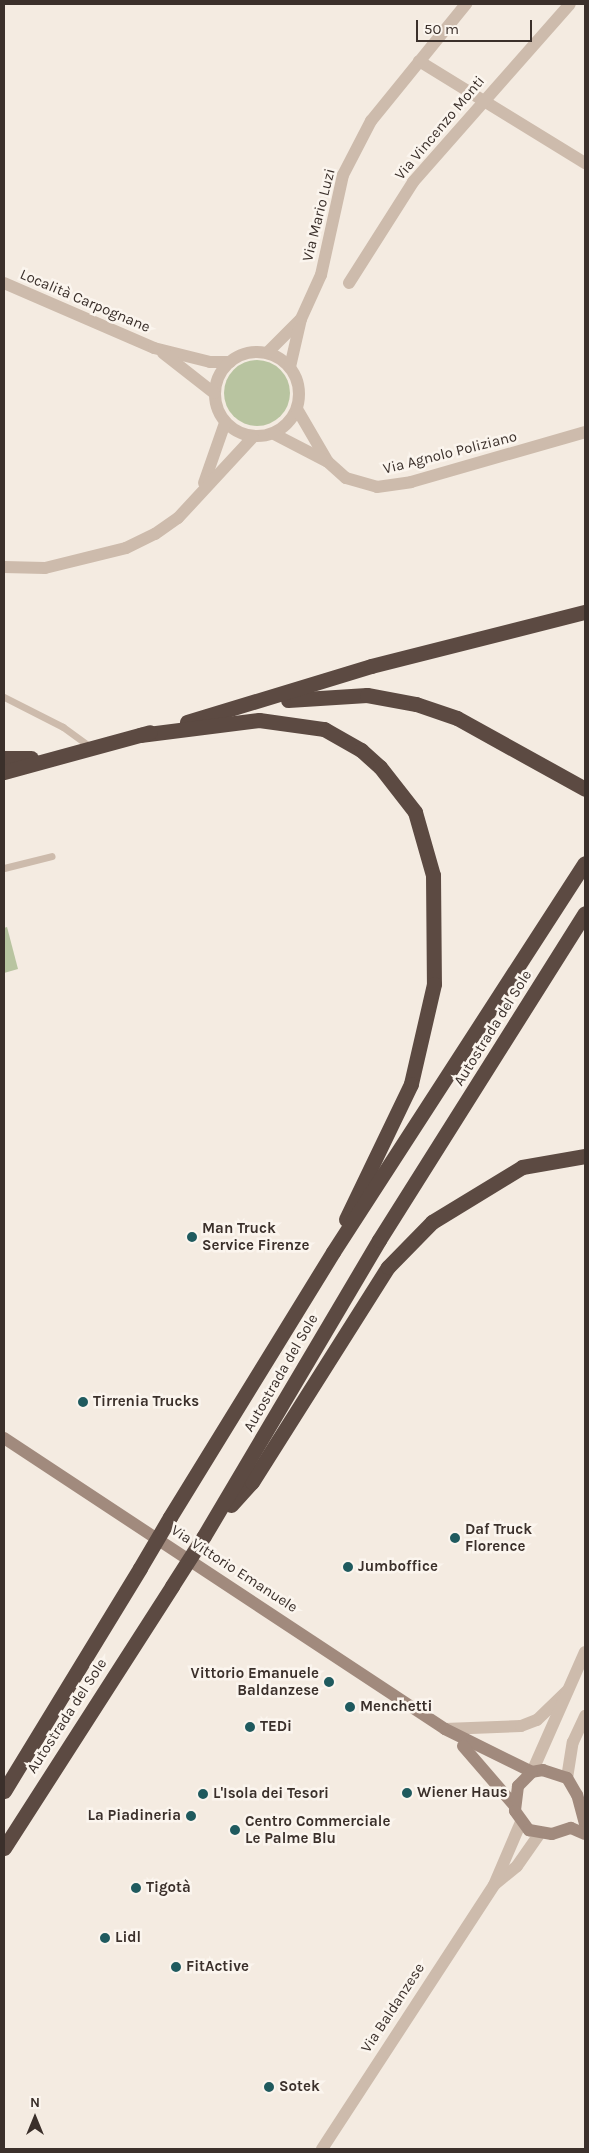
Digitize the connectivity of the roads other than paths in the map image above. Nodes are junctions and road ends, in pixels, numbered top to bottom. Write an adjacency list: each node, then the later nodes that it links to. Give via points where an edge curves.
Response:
1 (466, 4): 3 (street, Via Mario Luzi)
2 (570, 4): 4 (street, Via Vincenzo Monti)
3 (419, 61): 4 (street); 8 (street, Via Mario Luzi, via 371,121 343,175 321,275)
4 (481, 103): 5 (street); 7 (street, Via Vincenzo Monti, via 413,182)
5 (585, 164)
6 (4, 283): 9 (street, Località Carpognane)
7 (349, 283)
8 (301, 319): 10 (street, Via Mario Luzi); 12 (street, Via Mario Luzi)
9 (154, 348): 11 (street, Località Carpognane, via 210,362); 13 (street, Località Carpognane)
10 (267, 353): 11 (street, via 247,354); 12 (street)
11 (230, 362): 13 (street)
12 (290, 367): 14 (street, via 299,387)
13 (214, 393): 15 (street)
14 (297, 409): 17 (street); 19 (street, Via Agnolo Poliziano)
15 (226, 423): 18 (street); 20 (street)
16 (585, 432): 19 (street, Via Agnolo Poliziano, via 390,486 364,485 346,478)
17 (274, 434): 18 (street); 19 (street, Via Agnolo Poliziano)
18 (253, 437): 20 (street)
19 (328, 462)
20 (204, 486): 21 (street, via 178,518 126,548 45,568)
21 (4, 567)
22 (585, 612): 24 (highway, via 371,666)
23 (4, 697): 26 (lane, via 64,727)
24 (232, 709): 25 (highway); 30 (highway, via 338,694 416,704 458,718)
25 (140, 735): 26 (highway); 36 (highway, via 259,720 324,729 361,750 393,780 424,836 433,875 437,952 421,1051 411,1084 364,1175)
26 (91, 747): 28 (highway)
27 (4, 758): 28 (highway)
28 (45, 758): 29 (highway)
29 (4, 772)
30 (584, 788)
31 (52, 856): 33 (lane)
32 (585, 862): 36 (highway, Autostrada del Sole)
33 (4, 868)
34 (585, 913): 38 (highway, Autostrada del Sole, via 379,1240)
35 (585, 1156): 38 (highway, via 522,1167 432,1222 388,1268 252,1482)
36 (333, 1252): 45 (highway, Autostrada del Sole, bridge)
37 (4, 1438): 42 (main road, Via Vittorio Emanuele)
38 (208, 1531): 53 (highway, Autostrada del Sole, bridge)
39 (585, 1652): 40 (street)
40 (567, 1691): 42 (street, via 537,1720 521,1726); 43 (street)
41 (585, 1716): 44 (street, via 573,1742)
42 (445, 1729): 43 (main road, Via Vittorio Emanuele); 47 (main road, Via Vittorio Emanuele, via 490,1773)
43 (532, 1772): 44 (main road, Via Vittorio Emanuele, via 556,1772); 47 (main road, via 518,1786)
44 (567, 1778): 46 (main road)
45 (4, 1791)
46 (578, 1803): 49 (main road); 50 (main road, via 573,1820)
47 (514, 1805): 48 (main road, Via Vittorio Emanuele)
48 (521, 1822): 51 (main road); 54 (street, Via Baldanzese)
49 (585, 1824)
50 (564, 1829): 51 (main road); 52 (main road)
51 (539, 1834): 54 (street, Via Baldanzese, via 517,1866)
52 (585, 1834)
53 (4, 1848)
54 (494, 1885): 55 (street, Via Baldanzese)
55 (322, 2149)

